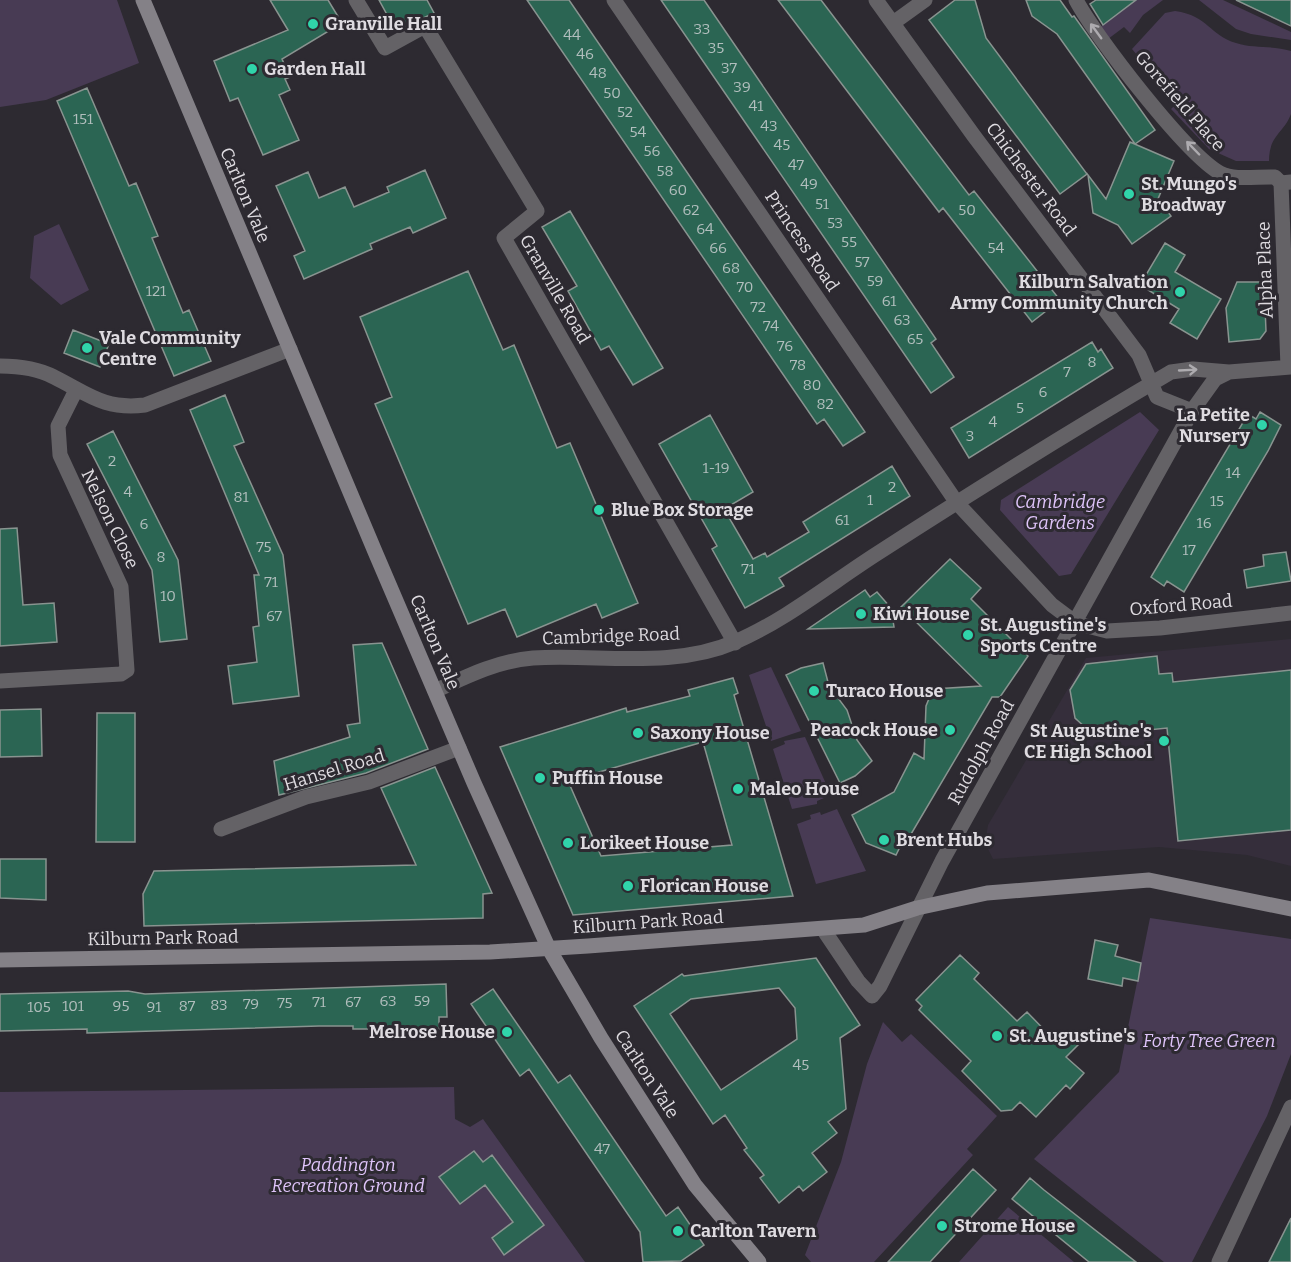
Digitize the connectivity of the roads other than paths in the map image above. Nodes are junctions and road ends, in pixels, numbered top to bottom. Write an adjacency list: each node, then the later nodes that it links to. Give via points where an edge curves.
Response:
1 (143, 0): 9 (main road, Carlton Vale)
2 (356, 0): 19 (street, Granville Road, via 385,48 425,26 537,211 504,238)
3 (614, 0): 16 (street, Princess Road)
4 (876, 0): 7 (street, Chichester Road)
5 (925, 0): 7 (street)
6 (1076, 0): 8 (street, Gorefield Place, one-way to 6, via 1275,177 1234,177 1211,167 1163,116)
7 (893, 23): 13 (street, Chichester Road, via 1139,355)
8 (1286, 182): 11 (street, Alpha Place)
9 (290, 349): 14 (street, via 145,405 123,408); 21 (main road, Carlton Vale)
10 (0, 366): 14 (street, via 35,370)
11 (1290, 367): 12 (street)
12 (1229, 372): 13 (street, one-way to 12, via 1184,369); 15 (street, via 1215,378)
13 (1150, 384): 15 (street, via 1157,397); 16 (street)
14 (76, 390): 20 (street, Nelson Close, via 58,426 60,455 121,587 128,670 121,674)
15 (1192, 411): 18 (street)
16 (957, 503): 18 (street, via 1052,605); 19 (street, Cambridge Road)
17 (1291, 613): 18 (street, Oxford Road, via 1128,630)
18 (1076, 623): 24 (street, Rudolph Road)
19 (735, 643): 21 (street, Cambridge Road, via 658,657 532,658 491,665)
20 (0, 681)
21 (435, 690): 22 (main road, Carlton Vale)
22 (459, 747): 23 (street, Hansel Road, via 369,782 306,797); 27 (main road, Carlton Vale)
23 (221, 829)
24 (917, 908): 25 (main road, Kilburn Park Road, via 987,893 1149,880); 26 (main road, Kilburn Park Road, via 864,925); 26 (street, Rudolph Road, via 872,996)
25 (1291, 909)
26 (823, 929): 27 (main road, Kilburn Park Road)
27 (549, 949): 28 (main road, Kilburn Park Road); 30 (main road, Carlton Vale, via 695,1185)
28 (0, 960)
29 (1291, 1107): 31 (street)
30 (759, 1262)
31 (1220, 1262)

